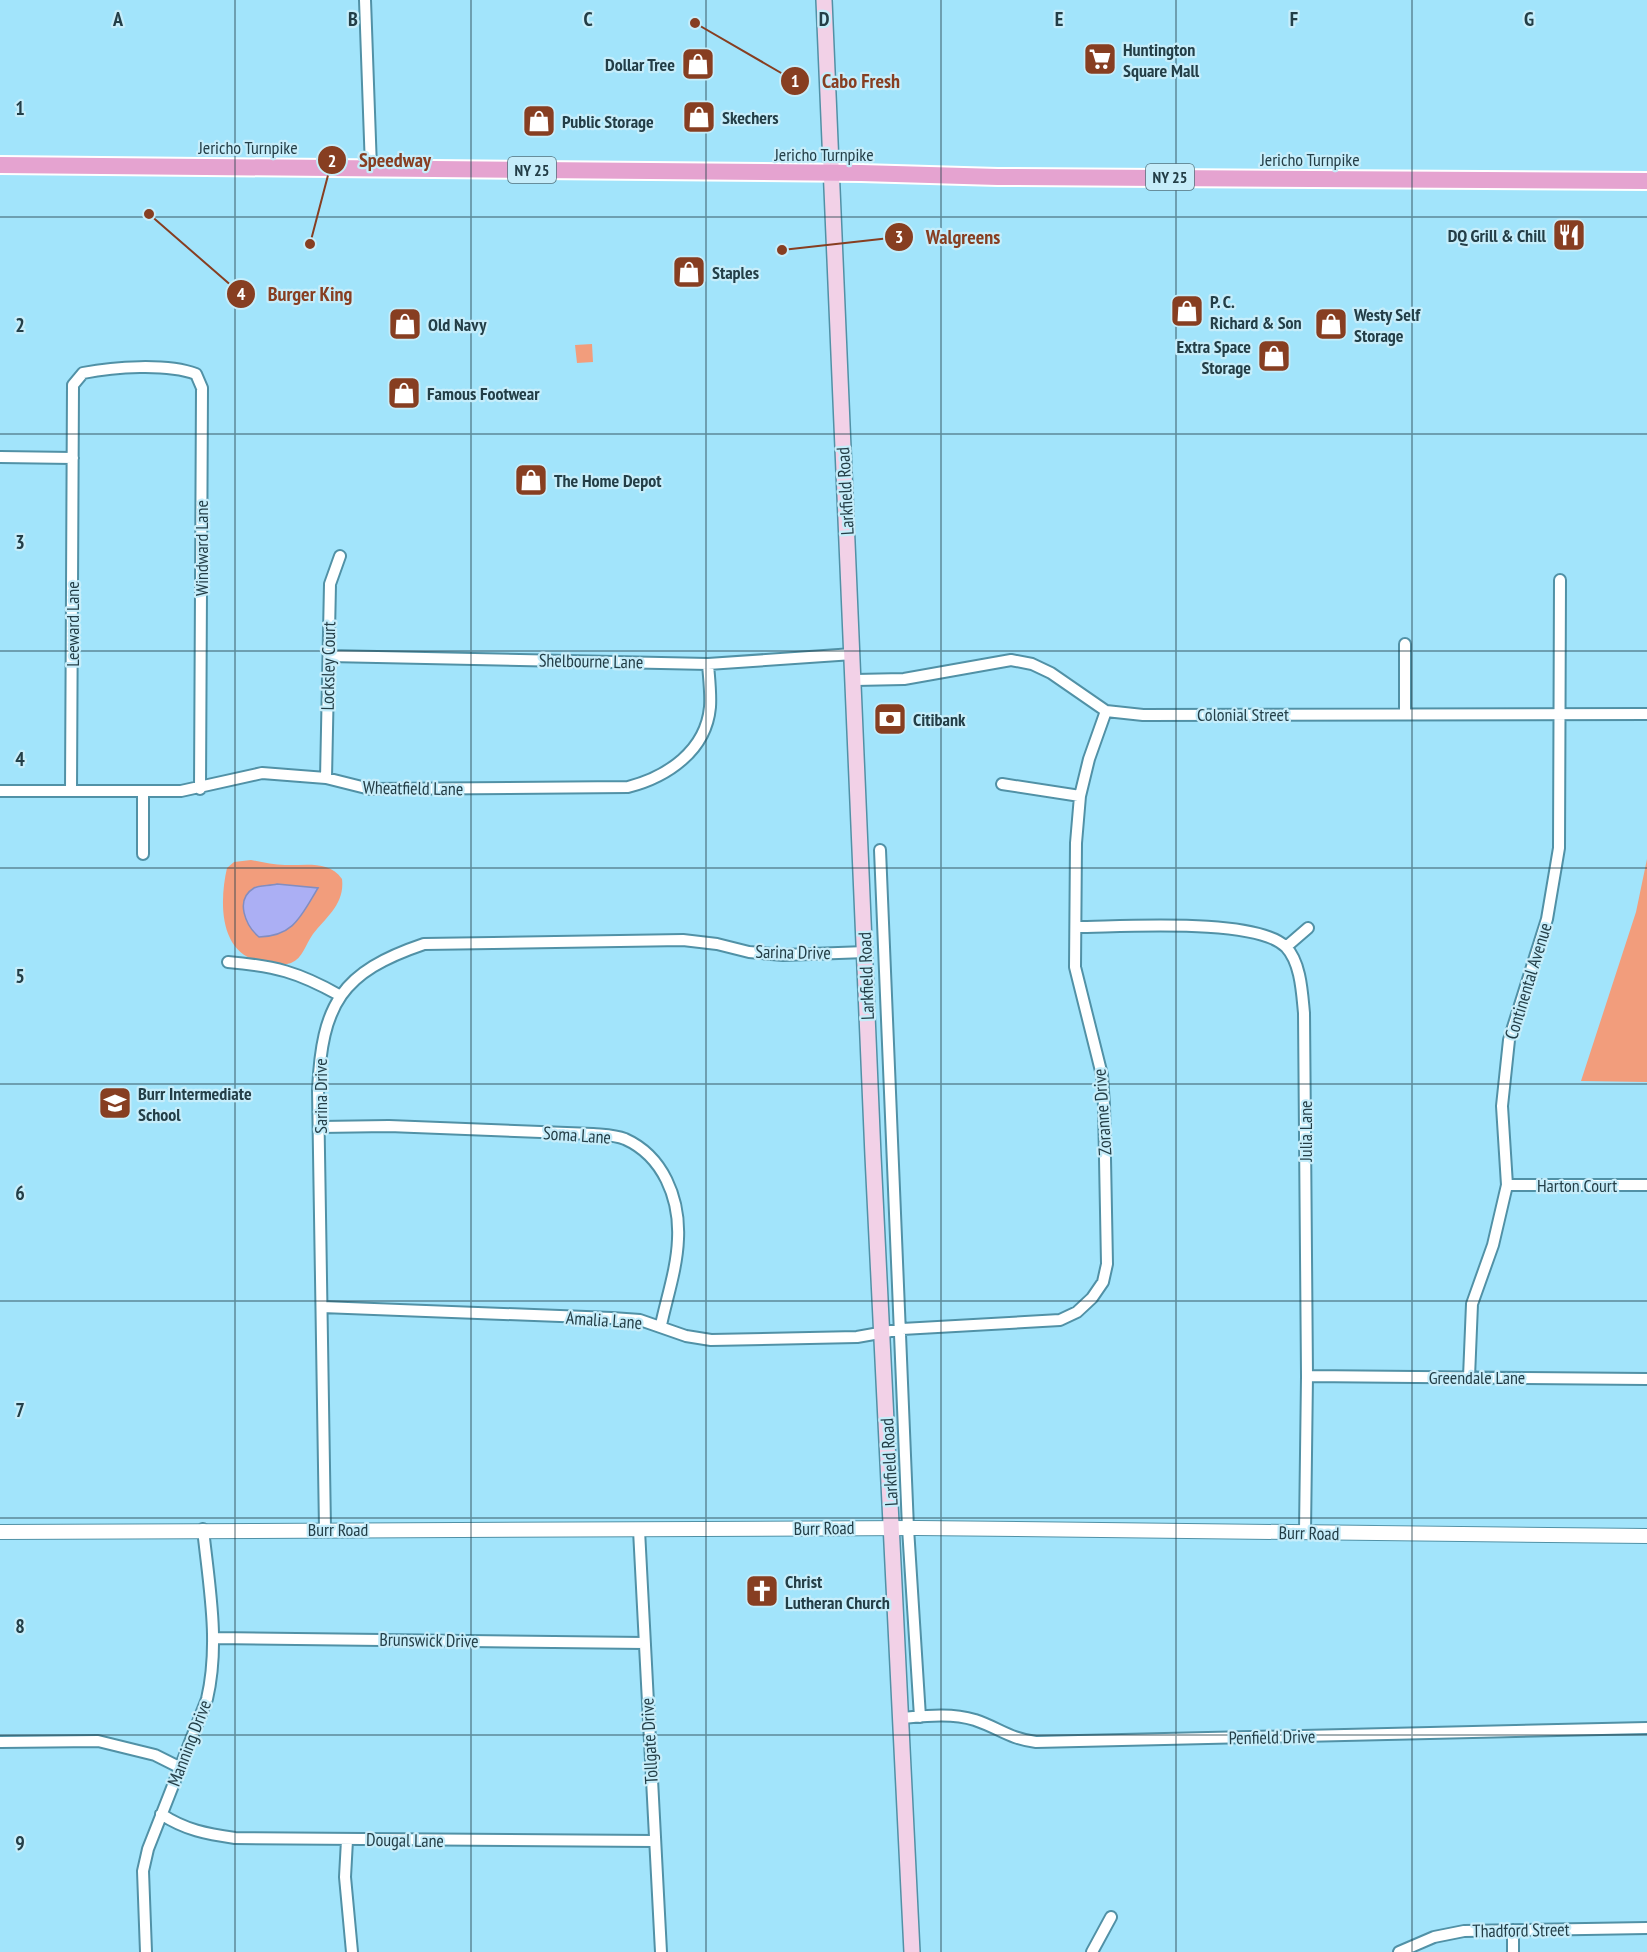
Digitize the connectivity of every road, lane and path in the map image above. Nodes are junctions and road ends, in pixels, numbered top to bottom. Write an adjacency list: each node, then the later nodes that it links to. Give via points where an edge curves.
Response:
1 (365, 0): 4 (street)
2 (824, 0): 5 (main road, Larkfield Road)
3 (0, 165): 4 (main road, Jericho Turnpike / NY 25)
4 (371, 168): 5 (main road, Jericho Turnpike / NY 25)
5 (831, 173): 6 (main road, Jericho Turnpike / NY 25); 12 (main road, Larkfield Road)
6 (1647, 181)
7 (0, 457): 8 (street)
8 (73, 458): 22 (street, Windward Lane, via 73,385 83,373 181,369 196,375 202,388); 23 (street, Leeward Lane)
9 (340, 556): 13 (street, Locksley Court, via 330,584)
10 (1560, 580): 18 (street, Continental Avenue)
11 (1405, 644): 17 (street)
12 (853, 654): 14 (street, Shelbourne Lane); 15 (main road, Larkfield Road)
13 (328, 656): 14 (street, Shelbourne Lane); 20 (street, Locksley Court)
14 (708, 664): 20 (street, Wheatfield Lane, via 710,706 706,728 685,757 649,782 628,787 370,789)
15 (855, 680): 16 (street, Colonial Street, via 904,679 1011,660 1051,673); 32 (main road, Larkfield Road)
16 (1106, 711): 17 (street, Colonial Street, via 1143,715); 26 (street, Zoranne Drive)
17 (1405, 714): 18 (street, Colonial Street)
18 (1560, 714): 19 (street, Colonial Street); 36 (street, Continental Avenue, via 1555,883 1509,1040 1504,1072)
19 (1647, 714)
20 (326, 778): 22 (street, Wheatfield Lane, via 262,773)
21 (1002, 784): 26 (street)
22 (200, 789): 25 (street, Wheatfield Lane)
23 (71, 790): 24 (street, Wheatfield Lane); 25 (street, Wheatfield Lane)
24 (0, 791)
25 (143, 792): 28 (street)
26 (1080, 796): 29 (street, Zoranne Drive)
27 (880, 850): 40 (street, Larkfield Road)
28 (143, 854)
29 (1076, 927): 31 (street, via 1212,927 1252,931); 40 (street, Zoranne Drive, via 1075,967 1102,1075 1108,1242 1103,1282 1077,1312 1060,1320)
30 (1308, 928): 31 (street)
31 (1286, 947): 42 (street, Julia Lane, via 1302,986 1304,1013)
32 (866, 952): 34 (street, Sarina Drive, via 783,955 683,940 424,944 391,955 363,971); 41 (main road, Larkfield Road)
33 (228, 962): 34 (street, via 303,975)
34 (339, 995): 35 (street, Sarina Drive, via 320,1054)
35 (320, 1127): 38 (street, Sarina Drive); 39 (street, Soma Lane, via 593,1134 622,1138 645,1150 661,1167 670,1188 679,1238)
36 (1507, 1185): 37 (street, Harton Court); 43 (street, Continental Avenue, via 1493,1245 1472,1304)
37 (1647, 1185)
38 (322, 1307): 39 (street, Amalia Lane, via 612,1318); 47 (street, Sarina Drive)
39 (661, 1325): 41 (street, Amalia Lane, via 686,1336 711,1340 857,1337)
40 (902, 1329): 41 (street, Zoranne Drive); 46 (street, Larkfield Road)
41 (882, 1332): 45 (main road, Larkfield Road)
42 (1307, 1376): 43 (street, Greendale Lane); 51 (street, Julia Lane)
43 (1469, 1377): 44 (street, Greendale Lane)
44 (1647, 1379)
45 (892, 1528): 46 (street, Burr Road); 49 (street, Burr Road); 56 (main road, Larkfield Road)
46 (908, 1528): 51 (street, Burr Road); 55 (street, Larkfield Road)
47 (325, 1529): 48 (street, Burr Road); 49 (street, Burr Road)
48 (203, 1530): 50 (street, Burr Road); 53 (street, Manning Drive)
49 (639, 1530): 54 (street, Tollgate Drive)
50 (0, 1532)
51 (1305, 1533): 52 (street, Burr Road)
52 (1647, 1536)
53 (214, 1638): 54 (street, Brunswick Drive); 59 (street, Manning Drive, via 207,1699)
54 (645, 1643): 62 (street, Tollgate Drive)
55 (920, 1717): 56 (street, Penfield Drive); 57 (street, Penfield Drive, via 953,1716 976,1721 1015,1739 1036,1742)
56 (901, 1718): 69 (main road, Larkfield Road)
57 (1647, 1728)
58 (0, 1742): 59 (street, via 98,1741 155,1755)
59 (179, 1767): 60 (street, Manning Drive)
60 (161, 1814): 61 (street, Dougal Lane, via 199,1833 235,1838); 66 (street, Manning Drive, via 143,1871)
61 (347, 1840): 62 (street, Dougal Lane); 67 (street, via 345,1877)
62 (654, 1841): 68 (street, Tollgate Drive)
63 (1111, 1917): 70 (street)
64 (1647, 1928): 65 (street, Thadford Street)
65 (1513, 1930): 71 (street, Thadford Street, via 1464,1930 1434,1936); 72 (street)
66 (146, 1952)
67 (352, 1952)
68 (661, 1952)
69 (912, 1952)
70 (1092, 1952)
71 (1399, 1952)
72 (1513, 1952)

